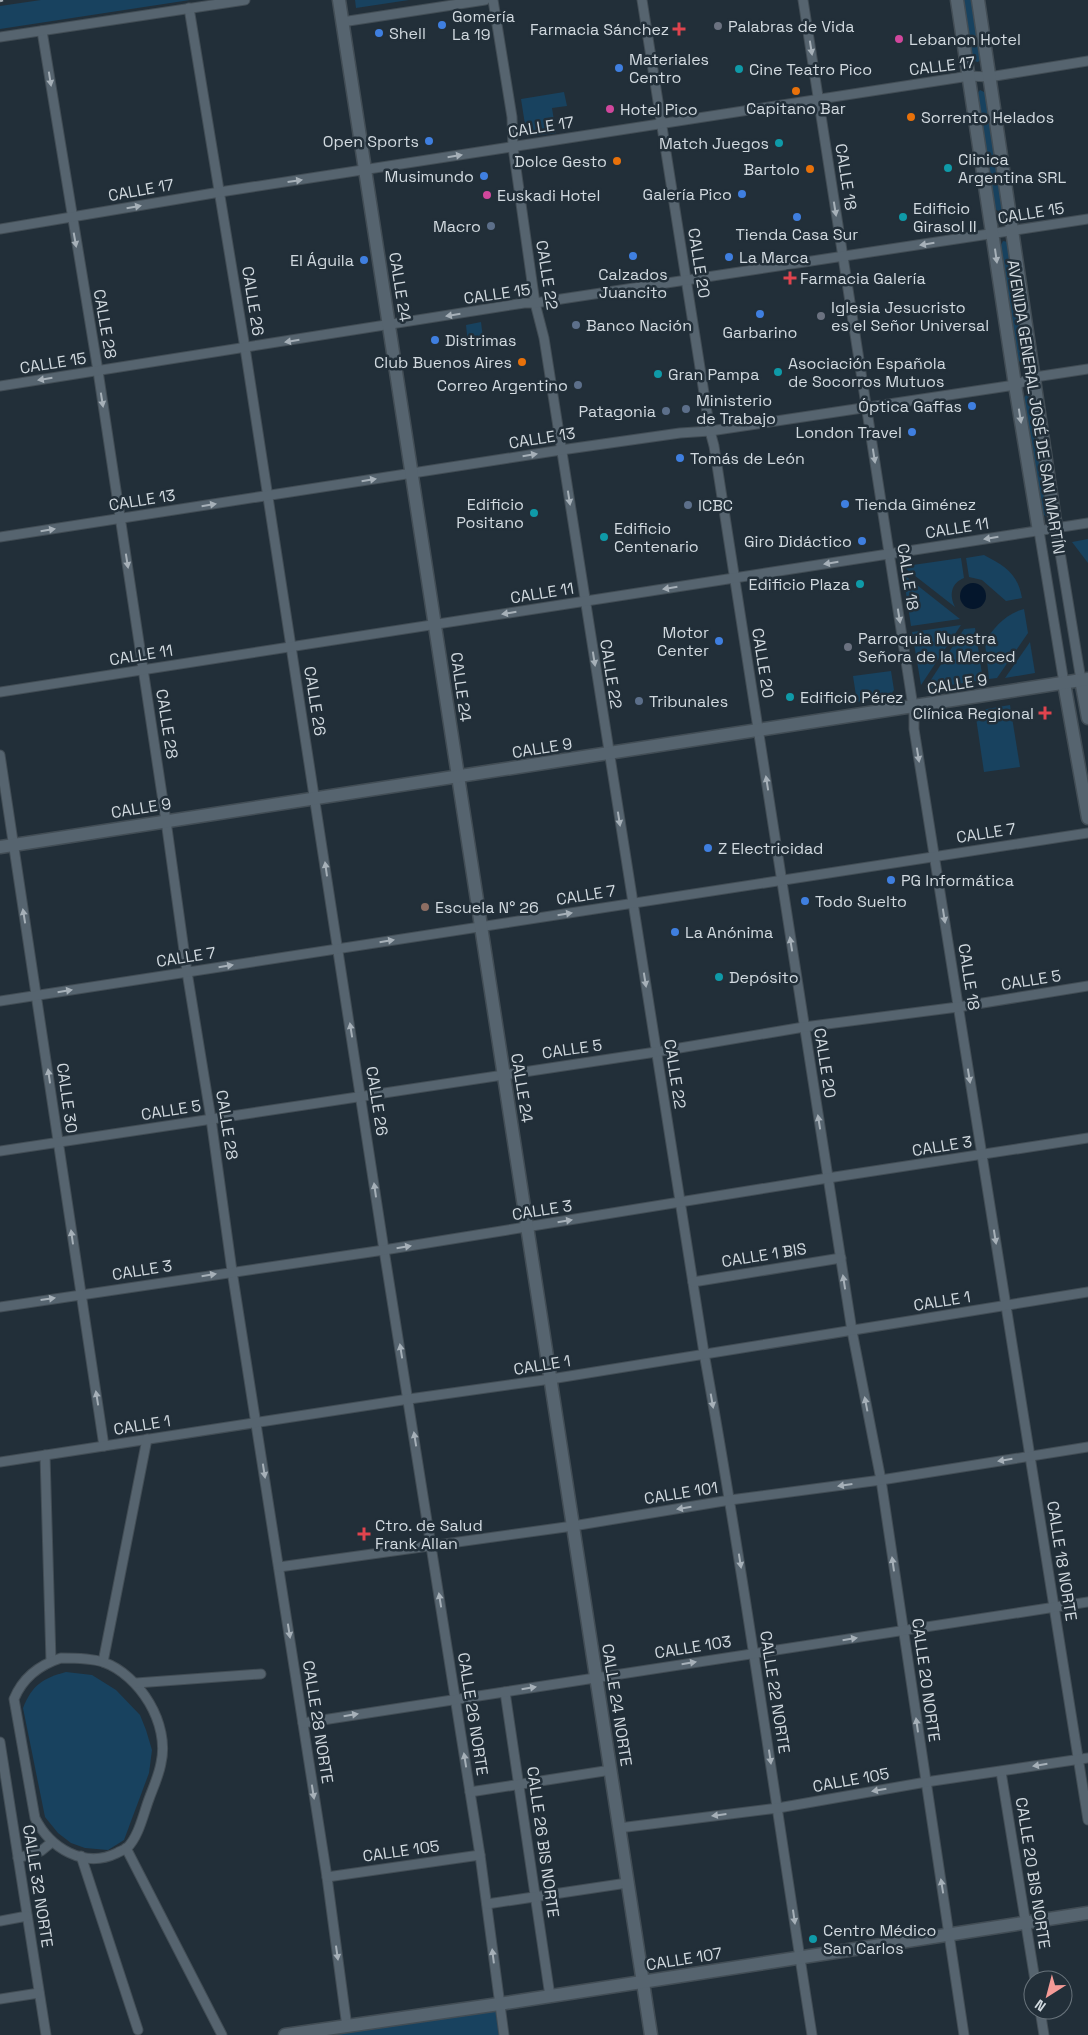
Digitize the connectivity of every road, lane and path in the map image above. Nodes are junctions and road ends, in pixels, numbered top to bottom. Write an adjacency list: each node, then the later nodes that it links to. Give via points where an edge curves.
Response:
1 (245, 0): 9 (street)
2 (339, 0): 10 (street, CALLE 24)
3 (485, 0): 10 (street)
4 (493, 0): 18 (street, CALLE 22, via 512,117)
5 (642, 0): 17 (street, CALLE 20)
6 (803, 0): 16 (street, CALLE 18, one-way to 16)
7 (957, 0): 14 (street, AVENIDA GENERAL JOSÉ DE SAN MARTÍN)
8 (978, 0): 15 (street, AVENIDA GENERAL JOSÉ DE SAN MARTÍN)
9 (189, 8): 11 (street); 20 (street, CALLE 26)
10 (342, 22): 19 (street, CALLE 24)
11 (42, 31): 12 (street); 21 (street, CALLE 28, one-way to 21)
12 (0, 37)
13 (1088, 61): 15 (street, CALLE 17)
14 (968, 76): 15 (street, CALLE 17); 16 (street, CALLE 17); 25 (street, AVENIDA GENERAL JOSÉ DE SAN MARTÍN)
15 (989, 76): 24 (street, AVENIDA GENERAL JOSÉ DE SAN MARTÍN)
16 (819, 100): 17 (street, CALLE 17); 26 (street, CALLE 18, one-way to 26)
17 (661, 123): 18 (street, CALLE 17); 27 (street, CALLE 20)
18 (512, 147): 19 (street, CALLE 17, one-way to 18); 28 (street, CALLE 22)
19 (366, 171): 20 (street, CALLE 17, one-way to 19); 29 (street, CALLE 24)
20 (220, 192): 21 (street, CALLE 17, one-way to 20); 30 (street, CALLE 26)
21 (72, 218): 23 (street, CALLE 17); 32 (street, CALLE 28, one-way to 32)
22 (1088, 219): 24 (street, CALLE 15)
23 (0, 229)
24 (1013, 230): 25 (street, CALLE 15); 33 (street, AVENIDA GENERAL JOSÉ DE SAN MARTÍN)
25 (993, 234): 26 (street, CALLE 15, one-way to 26); 34 (street, AVENIDA GENERAL JOSÉ DE SAN MARTÍN, one-way to 34)
26 (843, 256): 27 (street, CALLE 15); 36 (street, CALLE 18)
27 (686, 280): 28 (street, CALLE 15); 37 (street, CALLE 20)
28 (535, 304): 29 (street, CALLE 15, one-way to 29, via 524,302); 38 (street, CALLE 22, via 544,338)
29 (389, 325): 30 (street, CALLE 15, one-way to 30); 39 (street, CALLE 24)
30 (245, 348): 32 (street, CALLE 15); 40 (street, CALLE 26)
31 (1088, 369): 33 (street, CALLE 13)
32 (98, 371): 35 (street, CALLE 15, one-way to 35); 41 (street, CALLE 28, one-way to 41)
33 (1035, 377): 34 (street, CALLE 13); 43 (street, AVENIDA GENERAL JOSÉ DE SAN MARTÍN)
34 (1015, 385): 36 (street, CALLE 13); 44 (street, AVENIDA GENERAL JOSÉ DE SAN MARTÍN, one-way to 44)
35 (0, 386)
36 (866, 408): 37 (street, CALLE 13); 46 (street, CALLE 18, one-way to 46)
37 (710, 431): 38 (street, CALLE 13); 47 (street, CALLE 20)
38 (561, 450): 39 (street, CALLE 13, one-way to 38); 48 (street, CALLE 22, one-way to 48)
39 (412, 473): 40 (street, CALLE 13, one-way to 39); 49 (street, CALLE 24)
40 (268, 496): 41 (street, CALLE 13, one-way to 40); 50 (street, CALLE 26)
41 (120, 518): 45 (street, CALLE 13, one-way to 41); 51 (street, CALLE 28, one-way to 51)
42 (1088, 523): 43 (street, CALLE 11)
43 (1056, 528): 44 (street, CALLE 11); 52 (street, AVENIDA GENERAL JOSÉ DE SAN MARTÍN)
44 (1039, 531): 46 (street, CALLE 11, one-way to 46); 53 (street, AVENIDA GENERAL JOSÉ DE SAN MARTÍN)
45 (0, 537)
46 (889, 554): 47 (street, CALLE 11, one-way to 47); 55 (street, CALLE 18, one-way to 55)
47 (735, 578): 48 (street, CALLE 11, one-way to 48); 57 (street, CALLE 20)
48 (585, 601): 49 (street, CALLE 11, one-way to 49); 58 (street, CALLE 22, one-way to 58)
49 (435, 624): 50 (street, CALLE 11); 60 (street, CALLE 24)
50 (292, 647): 51 (street, CALLE 11); 61 (street, CALLE 26)
51 (143, 670): 54 (street, CALLE 11); 63 (street, CALLE 28)
52 (1085, 680): 53 (street, CALLE 9); 56 (street, AVENIDA GENERAL JOSÉ DE SAN MARTÍN)
53 (1064, 683): 55 (street, CALLE 9); 62 (street, AVENIDA GENERAL JOSÉ DE SAN MARTÍN)
54 (0, 692)
55 (913, 707): 57 (street, CALLE 9); 67 (street, CALLE 18, one-way to 67)
56 (1088, 718)
57 (758, 729): 58 (street, CALLE 9); 68 (street, CALLE 20, one-way to 57)
58 (608, 754): 60 (street, CALLE 9); 69 (street, CALLE 22, one-way to 69)
59 (0, 755): 65 (street, CALLE 30)
60 (457, 778): 61 (street, CALLE 9); 70 (street, CALLE 24)
61 (315, 798): 63 (street, CALLE 9); 71 (street, CALLE 26, one-way to 61)
62 (1088, 818)
63 (166, 821): 65 (street, CALLE 9); 72 (street, CALLE 28)
64 (1088, 833): 67 (street, CALLE 7)
65 (14, 845): 66 (street, CALLE 9); 74 (street, CALLE 30, one-way to 65)
66 (0, 847)
67 (934, 857): 68 (street, CALLE 7); 76 (street, CALLE 18, one-way to 76)
68 (782, 880): 69 (street, CALLE 7); 77 (street, CALLE 20, one-way to 68)
69 (633, 903): 70 (street, CALLE 7, one-way to 69); 78 (street, CALLE 22, one-way to 78)
70 (480, 927): 71 (street, CALLE 7, one-way to 70); 79 (street, CALLE 24)
71 (338, 949): 72 (street, CALLE 7, one-way to 71); 80 (street, CALLE 26, one-way to 71)
72 (187, 972): 74 (street, CALLE 7, one-way to 72); 81 (street, CALLE 28)
73 (1088, 986): 76 (street, CALLE 5)
74 (37, 996): 75 (street, CALLE 7); 83 (street, CALLE 30, one-way to 74)
75 (0, 1001)
76 (958, 1007): 77 (street, CALLE 5); 85 (street, CALLE 18, one-way to 85)
77 (804, 1027): 78 (street, CALLE 5); 86 (street, CALLE 20, one-way to 77)
78 (656, 1052): 79 (street, CALLE 5); 87 (street, CALLE 22)
79 (503, 1074): 80 (street, CALLE 5); 88 (street, CALLE 24)
80 (361, 1095): 81 (street, CALLE 5); 89 (street, CALLE 26, one-way to 80)
81 (211, 1119): 83 (street, CALLE 5); 91 (street, CALLE 28)
82 (1088, 1138): 85 (street, CALLE 3)
83 (58, 1142): 84 (street, CALLE 5); 94 (street, CALLE 30, one-way to 83)
84 (0, 1151)
85 (982, 1155): 86 (street, CALLE 3); 95 (street, CALLE 18, one-way to 95)
86 (828, 1178): 87 (street, CALLE 3); 90 (street, CALLE 20)
87 (680, 1203): 88 (street, CALLE 3, one-way to 87); 92 (street, CALLE 22)
88 (527, 1227): 89 (street, CALLE 3, one-way to 88); 99 (street, CALLE 24)
89 (384, 1250): 91 (street, CALLE 3); 100 (street, CALLE 26, one-way to 89)
90 (841, 1258): 92 (street, CALLE 1 BIS); 97 (street, CALLE 20, one-way to 90)
91 (232, 1271): 94 (street, CALLE 3, one-way to 91); 101 (street, CALLE 28)
92 (692, 1282): 98 (street, CALLE 22)
93 (1088, 1292): 95 (street, CALLE 1)
94 (80, 1295): 96 (street, CALLE 3, one-way to 94); 103 (street, CALLE 30, one-way to 94)
95 (1006, 1306): 97 (street, CALLE 1); 106 (street, CALLE 18 NORTE)
96 (0, 1307)
97 (852, 1331): 98 (street, CALLE 1); 108 (street, CALLE 20 NORTE, one-way to 97)
98 (704, 1353): 99 (street, CALLE 1); 109 (street, CALLE 22 NORTE, one-way to 109)
99 (551, 1379): 100 (street, CALLE 1); 110 (street, CALLE 24 NORTE)
100 (409, 1399): 101 (street, CALLE 1); 111 (street, CALLE 26 NORTE, one-way to 100)
101 (257, 1422): 102 (street, CALLE 1); 112 (street, CALLE 28 NORTE, one-way to 112)
102 (147, 1439): 103 (street, CALLE 1); 118 (street)
103 (104, 1446): 105 (street, CALLE 1)
104 (1088, 1446): 106 (street, CALLE 101)
105 (45, 1455): 107 (street, CALLE 1); 117 (street)
106 (1030, 1456): 108 (street, CALLE 101, one-way to 108); 114 (street, CALLE 18 NORTE)
107 (0, 1462)
108 (881, 1480): 109 (street, CALLE 101, one-way to 109); 115 (street, CALLE 20 NORTE, one-way to 108)
109 (730, 1500): 110 (street, CALLE 101, one-way to 110); 116 (street, CALLE 22 NORTE, one-way to 116)
110 (573, 1526): 111 (street, CALLE 101); 120 (street, CALLE 24 NORTE)
111 (431, 1545): 112 (street, CALLE 101); 123 (street, CALLE 26 NORTE, one-way to 111)
112 (279, 1567): 124 (street, CALLE 28 NORTE, one-way to 124)
113 (1088, 1602): 114 (street, CALLE 103)
114 (1055, 1607): 115 (street, CALLE 103); 126 (street, CALLE 18 NORTE)
115 (903, 1630): 116 (street, CALLE 103, one-way to 115); 130 (street, CALLE 20 NORTE, one-way to 115)
116 (755, 1653): 120 (street, CALLE 103, one-way to 116); 133 (street, CALLE 22 NORTE, one-way to 133)
117 (51, 1661): 118 (street, via 61,1658); 136 (street, via 27,1678 14,1699 35,1818)
118 (103, 1662): 121 (street)
119 (261, 1674): 121 (street)
120 (596, 1677): 122 (street, CALLE 103, one-way to 120); 128 (street, CALLE 24 NORTE)
121 (136, 1683): 137 (street, via 151,1705 161,1732 162,1762 136,1835)
122 (505, 1692): 123 (street, CALLE 103); 131 (street, CALLE 26 BIS NORTE)
123 (455, 1699): 124 (street, CALLE 103, one-way to 123); 132 (street, CALLE 26 NORTE, one-way to 123)
124 (303, 1723): 141 (street, CALLE 28 NORTE, one-way to 141)
125 (0, 1742): 127 (street, CALLE 32 NORTE)
126 (1083, 1759): 129 (street, CALLE 105, one-way to 129); 134 (street, CALLE 18 NORTE)
127 (2, 1765): 140 (street, CALLE 32 NORTE)
128 (610, 1770): 131 (street); 135 (street, CALLE 24 NORTE)
129 (1001, 1772): 130 (street, CALLE 105); 148 (street, CALLE 20 BIS NORTE)
130 (926, 1782): 133 (street, CALLE 105, one-way to 133); 149 (street, CALLE 20 NORTE, one-way to 130)
131 (520, 1784): 132 (street); 143 (street, CALLE 26 BIS NORTE)
132 (470, 1792): 138 (street, CALLE 26 NORTE)
133 (778, 1808): 135 (street, CALLE 105, one-way to 135); 150 (street, CALLE 22 NORTE, one-way to 150)
134 (1088, 1820)
135 (619, 1828): 142 (street, CALLE 24 NORTE)
136 (52, 1842): 139 (street, via 70,1854); 140 (street, via 41,1851)
137 (126, 1848): 139 (street, via 107,1858); 161 (street)
138 (480, 1855): 141 (street, CALLE 105); 144 (street, CALLE 26 NORTE)
139 (81, 1856): 159 (street)
140 (18, 1858): 146 (street, CALLE 32 NORTE)
141 (327, 1877): 158 (street, CALLE 28 NORTE, one-way to 158)
142 (628, 1883): 143 (street); 152 (street, CALLE 24 NORTE)
143 (535, 1896): 144 (street); 154 (street, CALLE 26 BIS NORTE)
144 (487, 1904): 156 (street, CALLE 26 NORTE, one-way to 144)
145 (1088, 1913): 148 (street, CALLE 107)
146 (27, 1916): 147 (street); 153 (street, CALLE 32 NORTE)
147 (0, 1921)
148 (1026, 1922): 149 (street, CALLE 107); 151 (street, CALLE 20 BIS NORTE)
149 (950, 1934): 150 (street, CALLE 107); 166 (street, CALLE 20 NORTE)
150 (800, 1956): 152 (street, CALLE 107); 165 (street, CALLE 22 NORTE)
151 (1033, 1970)
152 (643, 1982): 154 (street, CALLE 107); 164 (street, CALLE 24 NORTE)
153 (39, 1993): 155 (street); 160 (street, CALLE 32 NORTE)
154 (550, 1996): 156 (street, CALLE 107)
155 (0, 1999)
156 (499, 2004): 158 (street, CALLE 107); 163 (street, CALLE 26 NORTE)
157 (1042, 2020): 167 (street)
158 (347, 2027): 162 (street, CALLE 107)
159 (138, 2030)
160 (46, 2035)
161 (222, 2035)
162 (285, 2035)
163 (504, 2035)
164 (651, 2035)
165 (812, 2035)
166 (964, 2035)
167 (1044, 2035)

